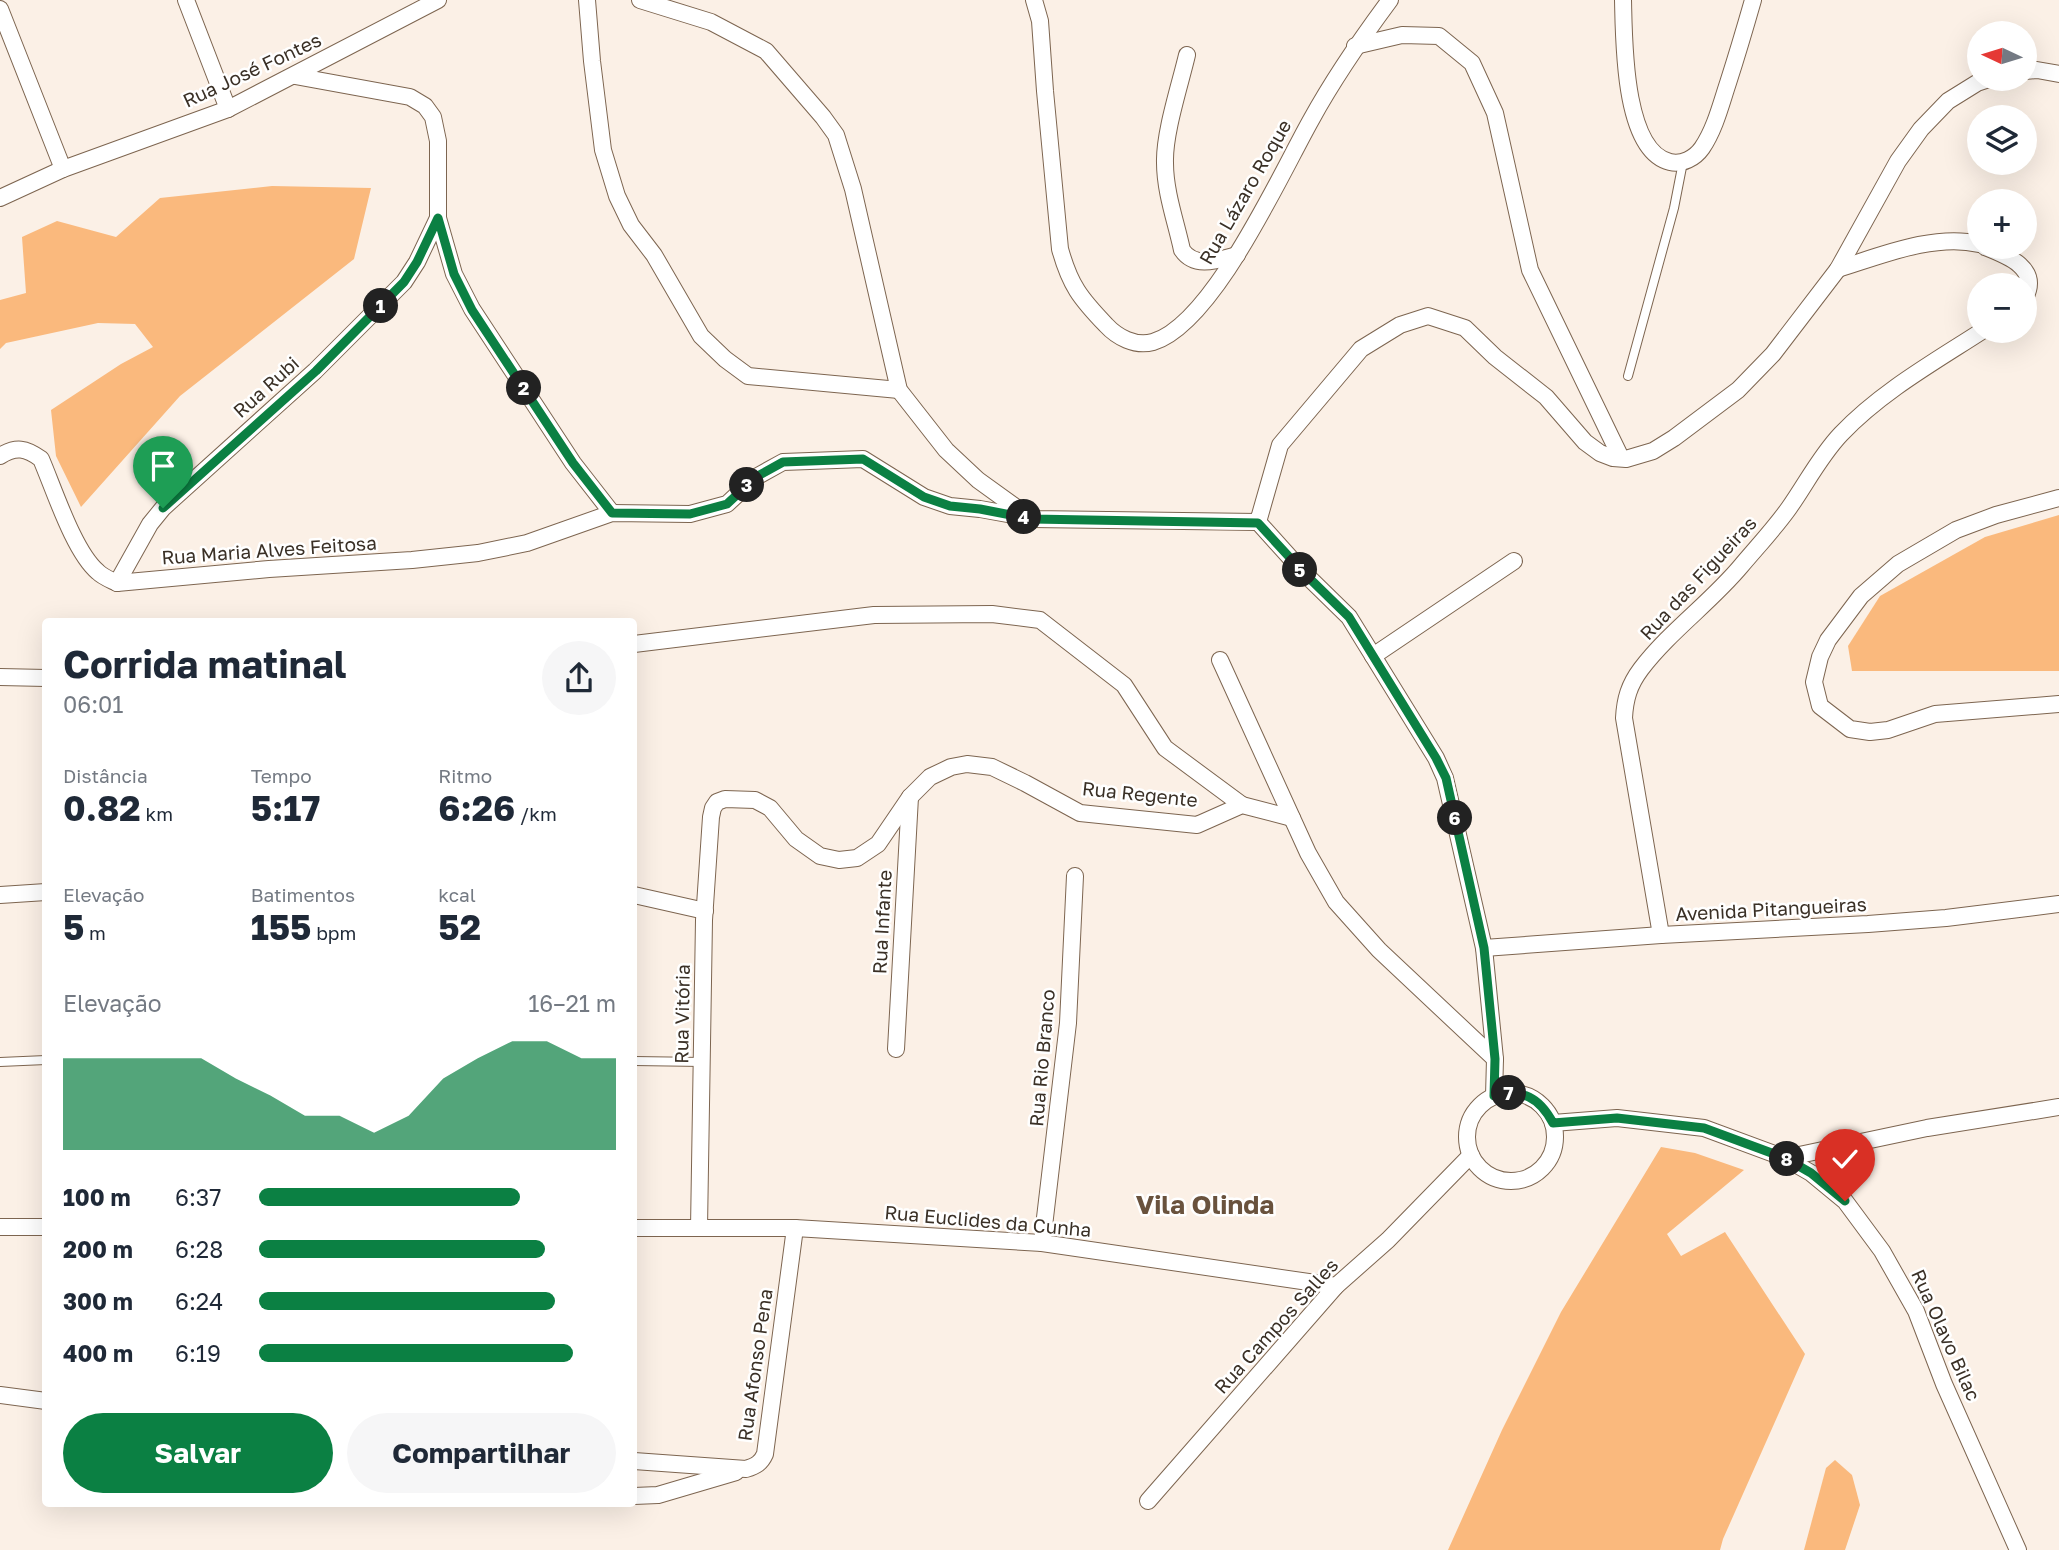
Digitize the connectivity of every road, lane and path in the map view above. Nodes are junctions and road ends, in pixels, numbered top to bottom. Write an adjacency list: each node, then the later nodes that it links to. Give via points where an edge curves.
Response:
1 (186, 0): 16 (street)
2 (438, 0): 14 (street, Rua José Fontes)
3 (587, 0): 28 (street, via 603,150 617,196 701,335 748,376)
4 (640, 0): 28 (street, via 711,23 766,51 836,135 853,189)
5 (1034, 0): 22 (street, Rua Lázaro Roque, via 1040,21 1060,248 1081,299 1113,333 1130,342 1151,343 1194,315)
6 (1390, 0): 10 (street, Rua Lázaro Roque)
7 (1623, 0): 17 (street, via 1632,107 1638,128 1660,159)
8 (1753, 0): 17 (street, via 1718,114 1702,148)
9 (0, 9): 18 (street)
10 (1355, 46): 22 (street, Rua Lázaro Roque); 30 (street, via 1402,35 1439,36 1472,63 1495,113 1531,270)
11 (1187, 55): 22 (street, via 1164,161 1182,250 1194,261)
12 (2037, 69): 13 (street)
13 (2059, 75)
14 (295, 76): 16 (street, Rua José Fontes); 20 (street, via 410,97 425,106 433,117 438,141)
15 (1967, 89): 24 (street, via 1948,101 1921,129 1898,161)
16 (228, 109): 18 (street, Rua José Fontes)
17 (1683, 162): 27 (lane)
18 (64, 169): 19 (street, Rua José Fontes)
19 (0, 198)
20 (438, 218): 32 (street, via 454,274 472,310 573,463); 36 (street, Rua Rubi, via 404,282 316,371 163,508)
21 (1967, 242): 24 (street, via 1941,241)
22 (1237, 255)
23 (2012, 259): 25 (street)
24 (1838, 270): 30 (street, via 1773,354 1738,390 1653,451)
25 (2026, 273)
26 (1967, 340): 53 (street, Rua das Figueiras, via 1870,407 1840,435 1760,544 1631,684 1624,718)
27 (1628, 376)
28 (899, 390): 33 (street, via 946,450)
29 (0, 456): 36 (street, via 15,449 31,451 41,459 85,556 97,572)
30 (1621, 458): 34 (street, via 1600,453 1585,442 1546,397 1465,328 1428,316 1400,325 1361,349 1280,445)
31 (2059, 498): 42 (street, via 1956,530 1898,564 1861,596 1828,640 1814,682 1820,706 1850,729 1870,732 1936,714)
32 (612, 513): 33 (street, via 690,514 727,504 756,477 783,462 863,459 924,497 950,506); 36 (street, Rua Maria Alves Feitosa, via 527,543 478,553)
33 (1032, 519): 34 (street)
34 (1258, 523): 38 (street, via 1349,617)
35 (1514, 561): 38 (street)
36 (117, 583)
37 (637, 644): 45 (street, via 874,615 992,614 1040,620 1124,685 1165,747)
38 (1373, 656): 54 (street, via 1446,778)
39 (1220, 660): 46 (street)
40 (0, 677): 41 (street)
41 (42, 678)
42 (2059, 704)
43 (910, 797): 44 (street, Rua Regente, via 878,844 857,858 839,860 820,856 796,839 770,808 754,800); 45 (street, Rua Regente, via 930,777 967,764 992,767 1080,813 1197,825); 55 (street, Rua Infante)
44 (717, 802): 52 (street, Rua Vitória, via 711,817)
45 (1242, 805): 46 (street)
46 (1292, 818): 56 (street, via 1336,902 1379,950)
47 (1076, 876): 71 (street, Rua Rio Branco, via 1069,1023)
48 (42, 892): 49 (street)
49 (0, 895)
50 (637, 896): 52 (street)
51 (2059, 904): 53 (street, Avenida Pitangueiras, via 1920,920)
52 (705, 911): 60 (street, Rua Vitória)
53 (1661, 936): 54 (street, Avenida Pitangueiras)
54 (1484, 948): 56 (street)
55 (896, 1049)
56 (1495, 1059): 61 (street)
57 (42, 1060): 59 (lane)
58 (637, 1061): 60 (lane)
59 (0, 1062)
60 (703, 1062): 69 (street, Rua Vitória)
61 (1494, 1096): 63 (street, via 1523,1094 1536,1100); 64 (street, via 1473,1114 1467,1141)
62 (2059, 1107): 65 (street, via 1927,1128)
63 (1553, 1123): 64 (street, via 1553,1152 1545,1165 1527,1178 1505,1181 1491,1176); 65 (street, Rua Olavo Bilac, via 1617,1118 1704,1128)
64 (1471, 1155): 72 (street, Rua Campos Salles)
65 (1785, 1158): 79 (street, Rua Olavo Bilac, via 1845,1201 1896,1273)
66 (0, 1227): 67 (street)
67 (42, 1227)
68 (637, 1227): 69 (street, Rua Euclides da Cunha)
69 (699, 1228): 70 (street, Rua Euclides da Cunha)
70 (795, 1228): 71 (street, Rua Euclides da Cunha); 76 (street, Rua Afonso Pena, via 765,1454 762,1461)
71 (1042, 1243): 72 (street, Rua Euclides da Cunha)
72 (1336, 1286): 78 (street, Rua Campos Salles)
73 (0, 1395): 74 (street)
74 (42, 1400)
75 (637, 1461): 76 (street, Rua Afonso Pena)
76 (746, 1469): 77 (street, via 658,1495)
77 (637, 1496)
78 (1148, 1501)
79 (2018, 1550)

